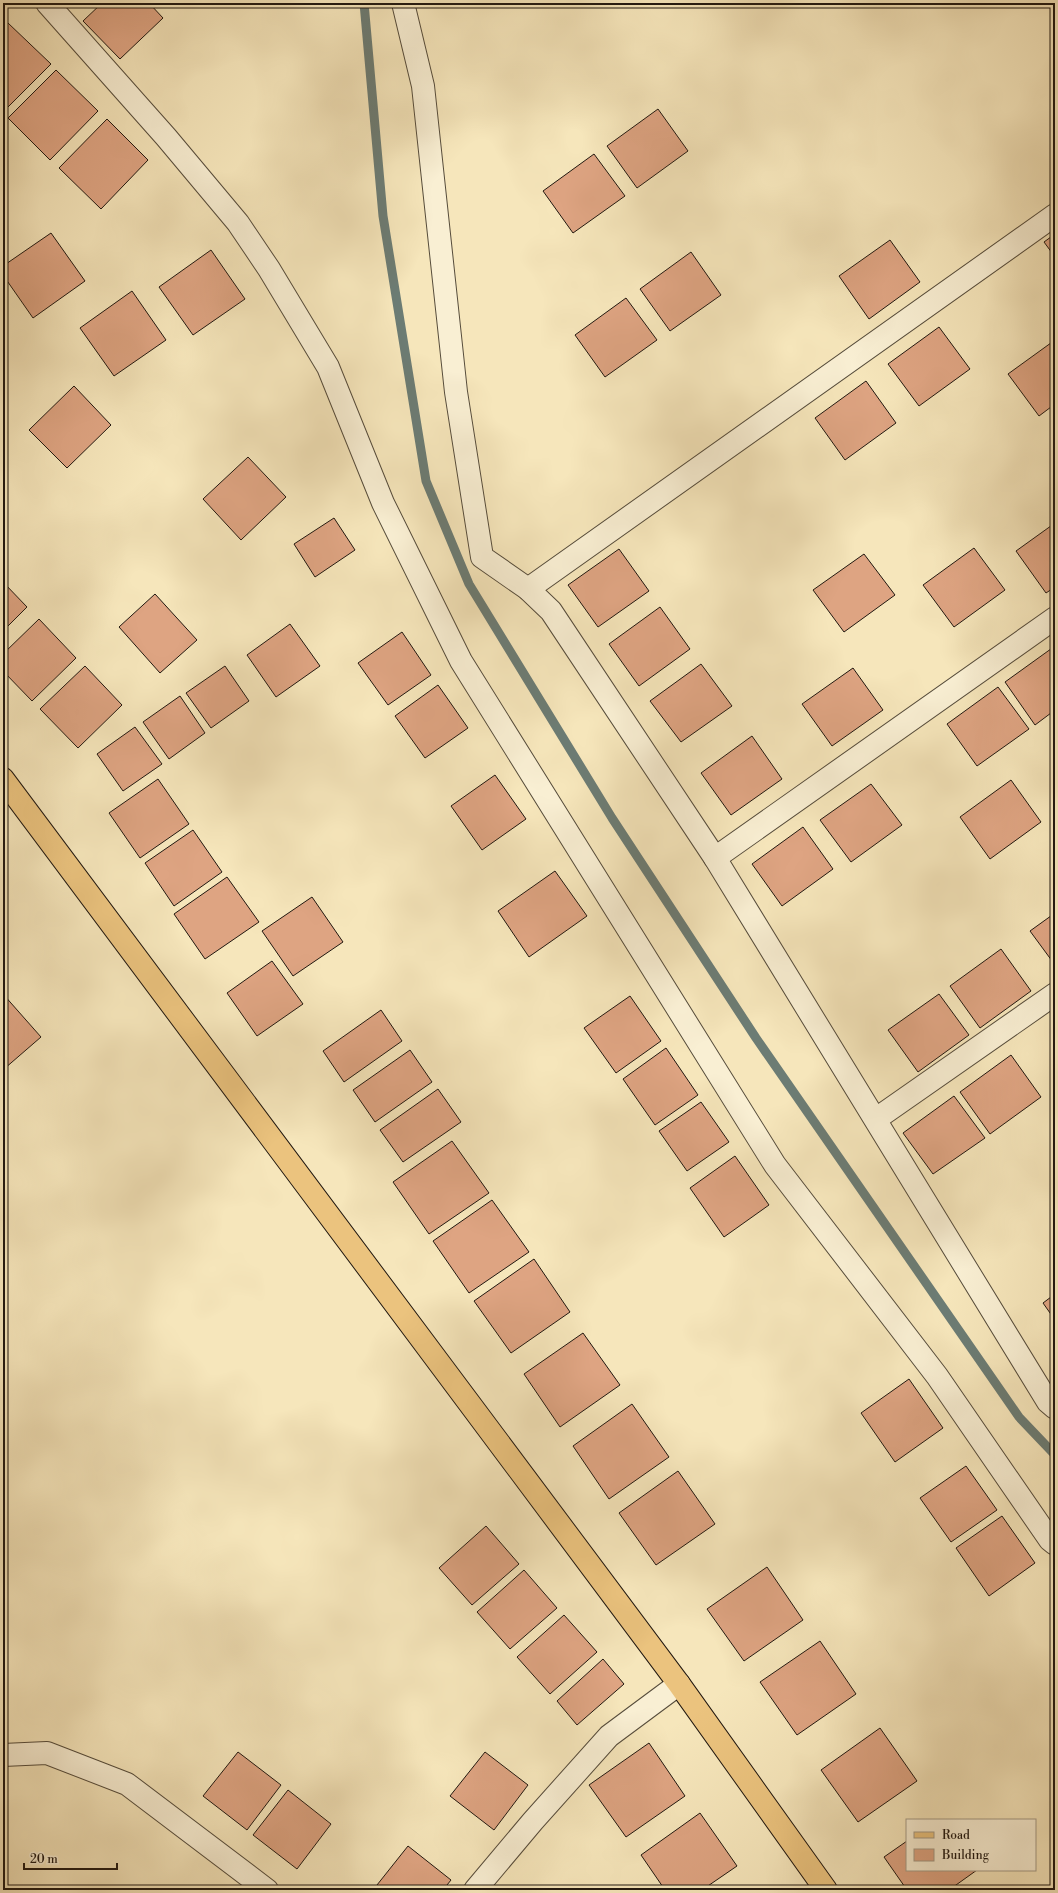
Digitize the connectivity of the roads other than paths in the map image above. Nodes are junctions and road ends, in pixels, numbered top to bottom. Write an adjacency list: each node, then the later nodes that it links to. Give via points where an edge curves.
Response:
1 (47, 3): 11 (street, via 223,204 269,269 328,367 383,503 461,661 775,1165 937,1376)
2 (403, 3): 4 (street, via 423,86 456,392 482,557)
3 (1055, 215): 4 (street)
4 (528, 588): 7 (street, via 550,611)
5 (1055, 618): 7 (street)
6 (3, 779): 12 (main road)
7 (714, 858): 9 (street)
8 (1055, 994): 9 (street)
9 (876, 1119): 10 (street)
10 (1053, 1402)
11 (1055, 1544)
12 (679, 1684): 15 (street, via 609,1736); 16 (main road)
13 (3, 1755): 14 (street, via 47,1753 127,1784)
14 (267, 1890)
15 (475, 1890)
16 (826, 1890)

